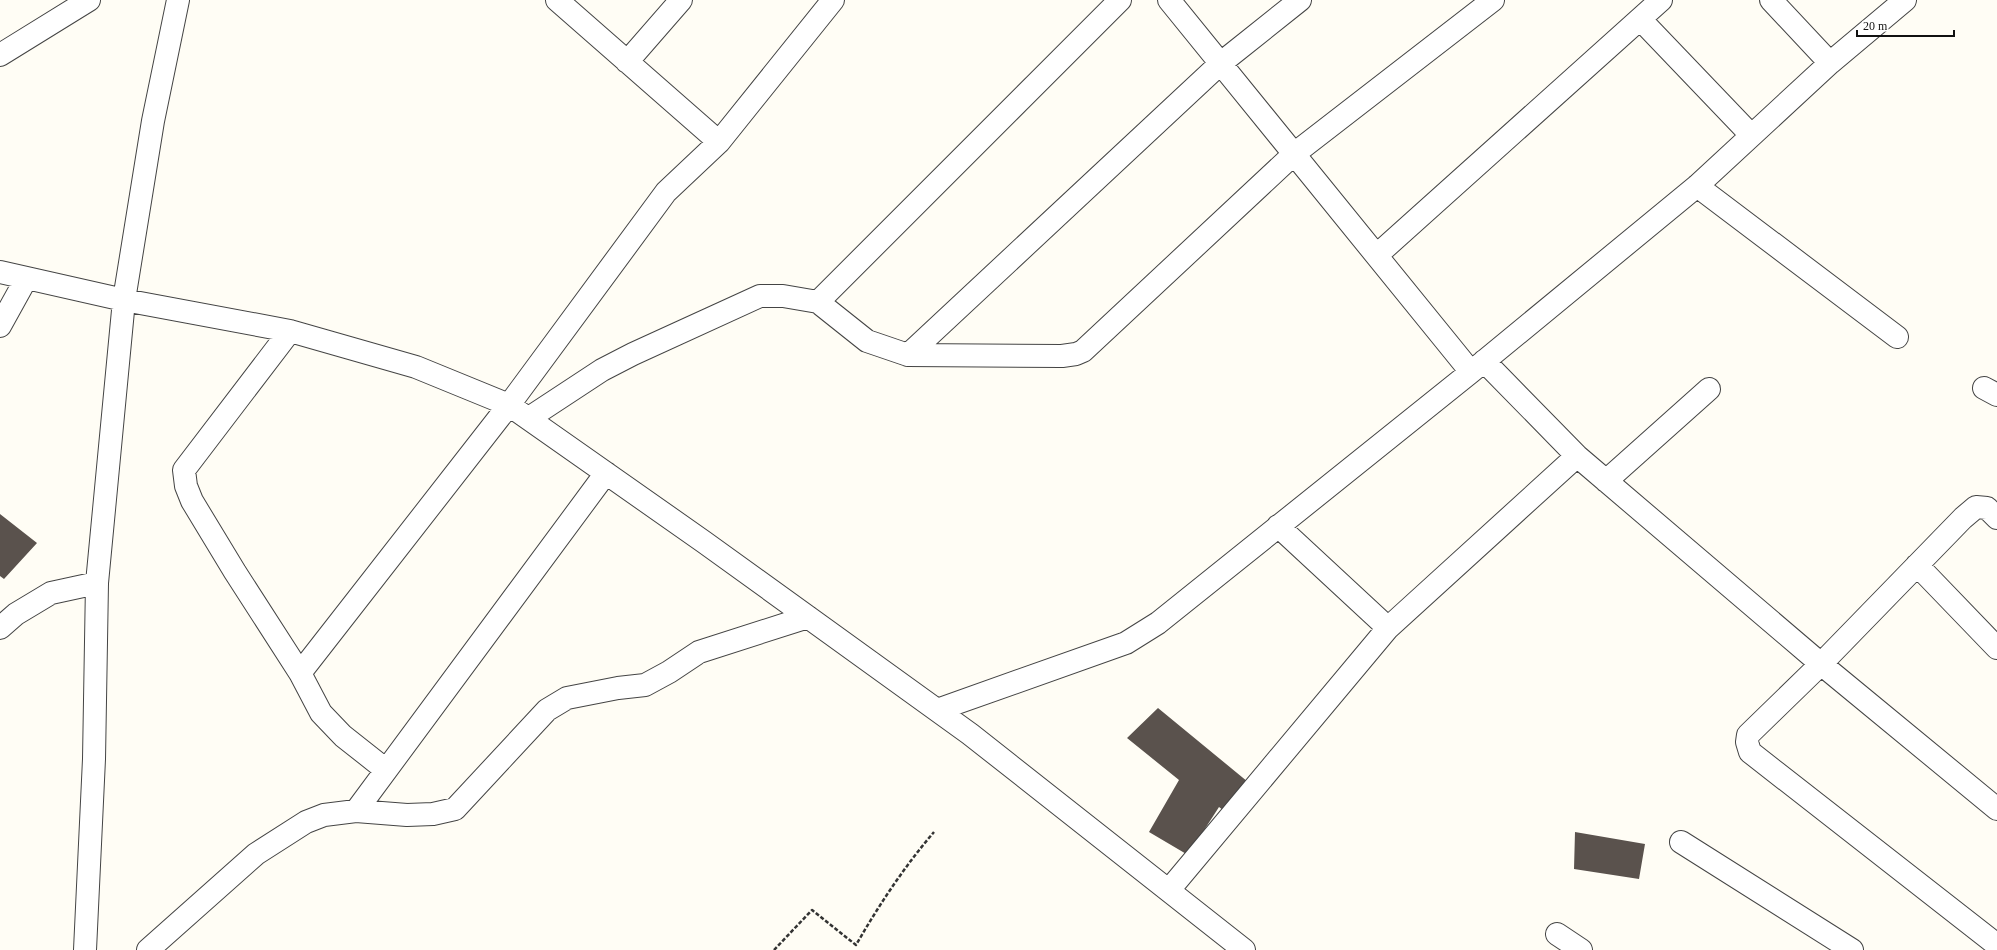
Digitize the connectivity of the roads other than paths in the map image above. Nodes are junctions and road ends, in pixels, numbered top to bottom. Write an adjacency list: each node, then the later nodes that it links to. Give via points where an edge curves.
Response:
1 (89, 0): 14 (street)
2 (178, 0): 25 (street, via 153,121)
3 (557, 0): 15 (street)
4 (681, 0): 15 (street)
5 (833, 0): 19 (street)
6 (1120, 0): 26 (street)
7 (1169, 0): 17 (street)
8 (1300, 0): 17 (street)
9 (1493, 0): 20 (street)
10 (1660, 0): 13 (street)
11 (1771, 0): 16 (street)
12 (1904, 0): 16 (street)
13 (1640, 19): 18 (street); 22 (street)
14 (0, 55)
15 (627, 62): 19 (street)
16 (1830, 63): 18 (street)
17 (1221, 64): 20 (street); 30 (street)
18 (1751, 134): 21 (street)
19 (719, 142): 33 (street, via 666,192)
20 (1294, 154): 22 (street); 30 (street, via 1083,351 1062,356)
21 (1697, 186): 29 (street); 31 (street)
22 (1377, 255): 31 (street)
23 (0, 272): 24 (street)
24 (26, 279): 25 (street); 27 (street)
25 (124, 300): 28 (street); 41 (street)
26 (818, 302): 30 (street, via 867,341); 34 (street, via 783,296 760,296 608,367)
27 (0, 326)
28 (290, 331): 33 (street, via 416,367); 47 (street, via 184,470 186,486 192,500)
29 (1897, 337)
30 (908, 355)
31 (1478, 367): 35 (street); 39 (street)
32 (1709, 390): 37 (street)
33 (509, 405): 34 (street); 47 (street)
34 (529, 418): 36 (street)
35 (1577, 456): 37 (street); 44 (street)
36 (606, 473): 42 (street); 49 (street)
37 (1606, 481): 46 (street)
38 (1997, 518): 40 (street, via 1987,508 1976,507)
39 (1278, 526): 44 (street); 48 (street, via 1158,623 1126,643)
40 (1918, 565): 45 (street); 46 (street)
41 (97, 583): 43 (street, via 51,593 16,614); 56 (street, via 94,759)
42 (808, 617): 48 (street); 51 (street, via 699,652 645,685 566,698 547,710 454,809 434,814 407,815)
43 (0, 628)
44 (1388, 628): 53 (street)
45 (1997, 648)
46 (1821, 664): 50 (street); 55 (street, via 1748,735 1750,752)
47 (300, 673): 49 (street, via 321,713 343,736)
48 (937, 710): 53 (street)
49 (386, 770): 51 (street)
50 (1997, 809)
51 (356, 811): 57 (street, via 324,815 306,822 256,854)
52 (1681, 842): 60 (street)
53 (1169, 890): 58 (street)
54 (1557, 934): 59 (street)
55 (1997, 945)
56 (85, 950)
57 (148, 950)
58 (1244, 950)
59 (1581, 950)
60 (1852, 950)

